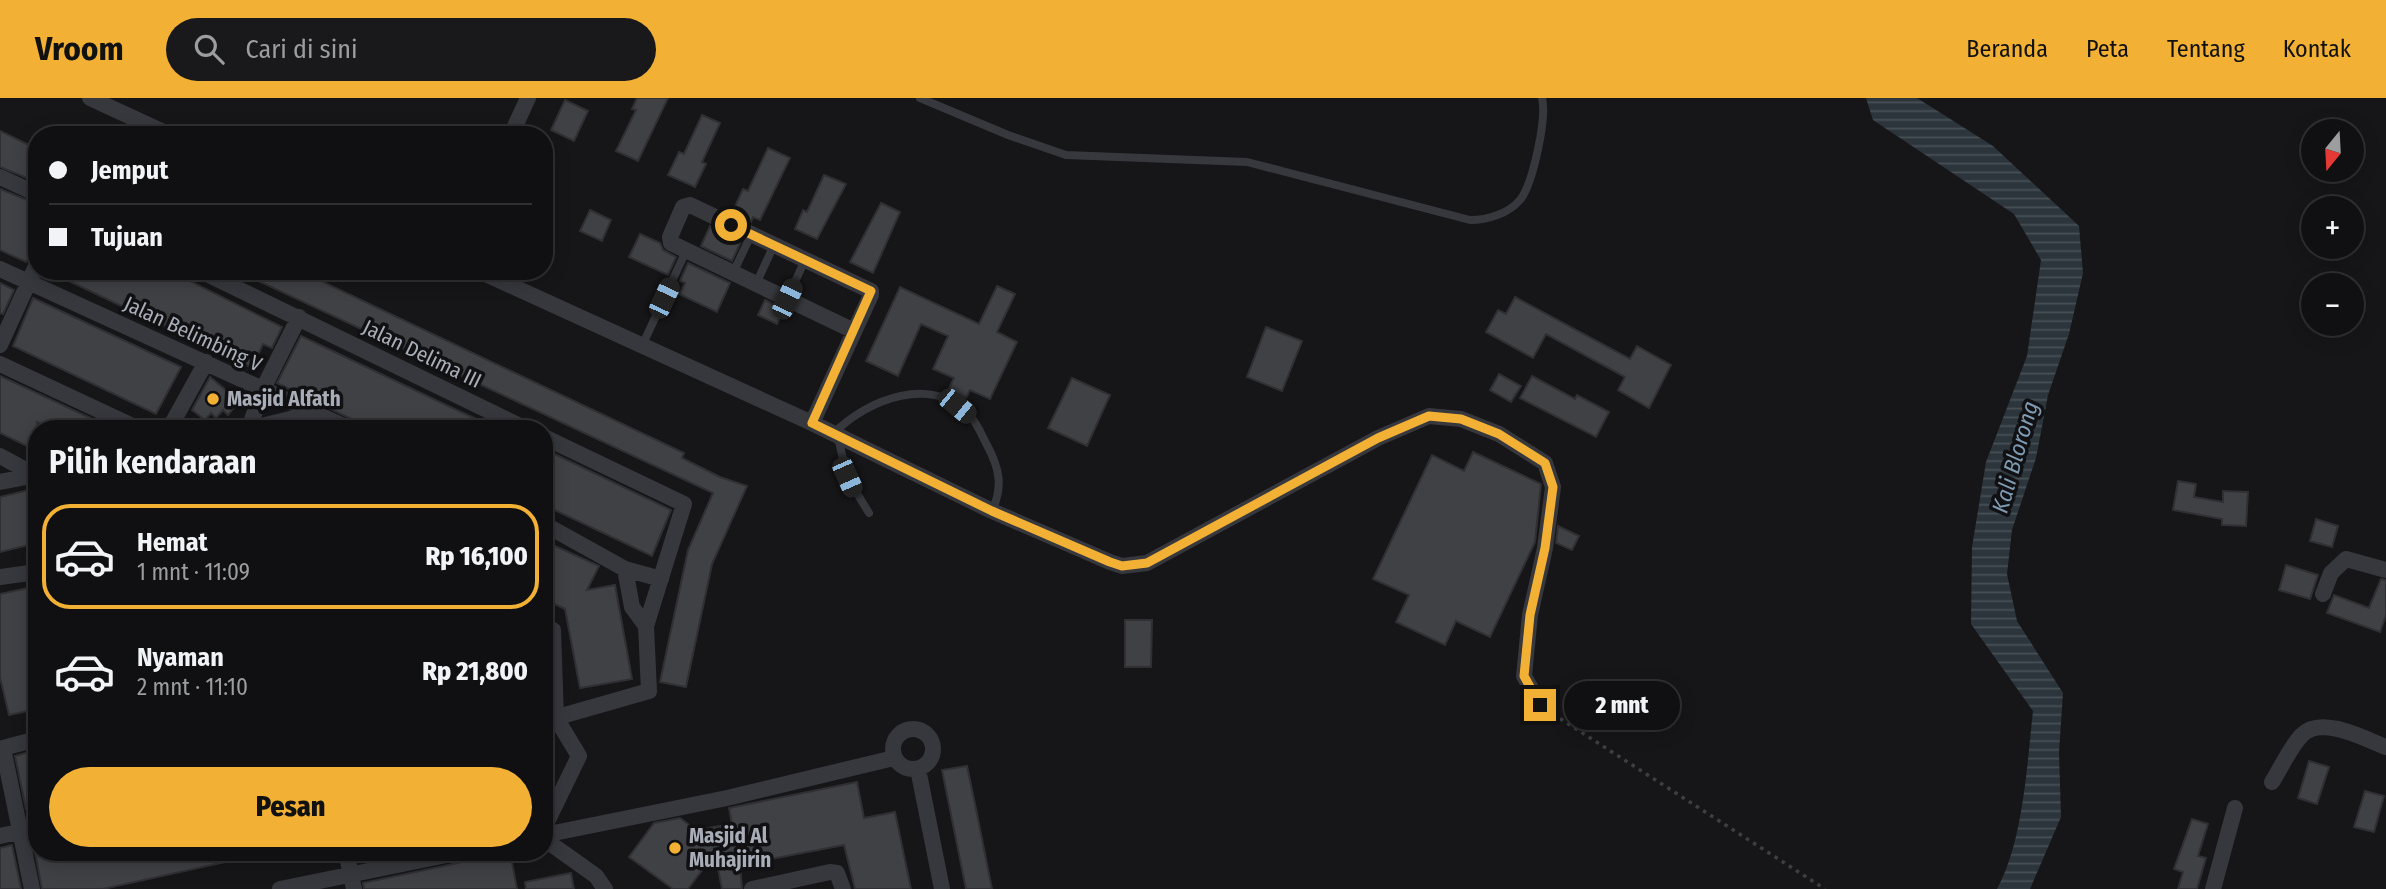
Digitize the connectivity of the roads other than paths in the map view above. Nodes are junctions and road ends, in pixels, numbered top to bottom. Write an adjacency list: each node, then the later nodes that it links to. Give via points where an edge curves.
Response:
1 (90, 98): 5 (street)
2 (528, 98): 6 (street)
3 (920, 98): 4 (lane, via 1066,155 1247,162 1470,220 1493,217 1520,200 1538,143 1545,108)
4 (1542, 98)
5 (151, 126)
6 (515, 126)
7 (0, 177): 8 (street)
8 (28, 190)
9 (752, 234): 10 (street); 11 (street, via 686,205 670,241); 14 (lane)
10 (774, 245): 12 (street); 18 (lane)
11 (686, 251): 14 (street); 23 (lane)
12 (805, 260): 19 (lane); 21 (street, via 871,291)
13 (0, 268): 17 (street, Jalan Belimbing V)
14 (733, 273): 18 (street)
15 (220, 280): 20 (street, Jalan Delima III)
16 (499, 280): 23 (street)
17 (29, 282): 22 (street); 24 (street, Jalan Belimbing V)
18 (756, 284): 19 (street)
19 (787, 299): 21 (street)
20 (299, 317): 26 (street); 33 (street, Jalan Delima III)
21 (854, 331): 34 (street)
22 (0, 345)
23 (642, 346): 34 (street)
24 (206, 362): 26 (street, Jalan Belimbing V); 29 (street)
25 (0, 364): 28 (street)
26 (263, 389): 27 (street, Jalan Belimbing V); 30 (street)
27 (315, 413): 31 (street); 32 (street, Jalan Belimbing V)
28 (120, 420)
29 (174, 420)
30 (252, 420)
31 (284, 420)
32 (330, 420)
33 (508, 420)
34 (812, 423): 35 (street)
35 (836, 435): 41 (street); 41 (lane, via 844,423 872,405 911,393 939,397 971,417 998,470 1001,485); 42 (lane, via 847,477)
36 (553, 441): 48 (street, via 684,504)
37 (0, 456): 38 (street)
38 (28, 471)
39 (28, 477): 40 (street)
40 (0, 482)
41 (992, 511): 51 (street, via 1110,562 1122,566 1147,563 1378,438 1429,416 1461,419 1499,434 1545,463 1553,487 1524,676)
42 (869, 513)
43 (553, 529): 44 (street)
44 (625, 569): 48 (street); 50 (street, via 632,607)
45 (2386, 570): 49 (street, via 2346,559 2335,566)
46 (28, 573): 47 (street)
47 (0, 577)
48 (662, 579): 50 (street)
49 (2323, 594)
50 (646, 626): 52 (street, via 649,691)
51 (1540, 705)
52 (553, 718)
53 (553, 723): 62 (street, via 579,756)
54 (0, 731): 57 (street)
55 (28, 741): 57 (street)
56 (2386, 747): 60 (street, via 2317,727 2302,734)
57 (2, 748): 63 (street)
58 (894, 758): 59 (street, via 904,768); 59 (street, via 896,737 908,729 922,731 932,741 933,755); 65 (street)
59 (918, 769): 77 (street)
60 (2272, 782)
61 (2235, 808): 78 (street)
62 (553, 809)
63 (28, 827)
64 (28, 830): 66 (street)
65 (553, 835)
66 (0, 836)
67 (553, 844): 76 (street, via 596,876)
68 (31, 861): 74 (street)
69 (348, 861): 71 (street)
70 (429, 861): 71 (street)
71 (353, 882): 75 (street)
72 (841, 883): 73 (street, via 830,872)
73 (757, 888)
74 (33, 889)
75 (280, 889)
76 (605, 889)
77 (942, 889)
78 (2213, 889)

